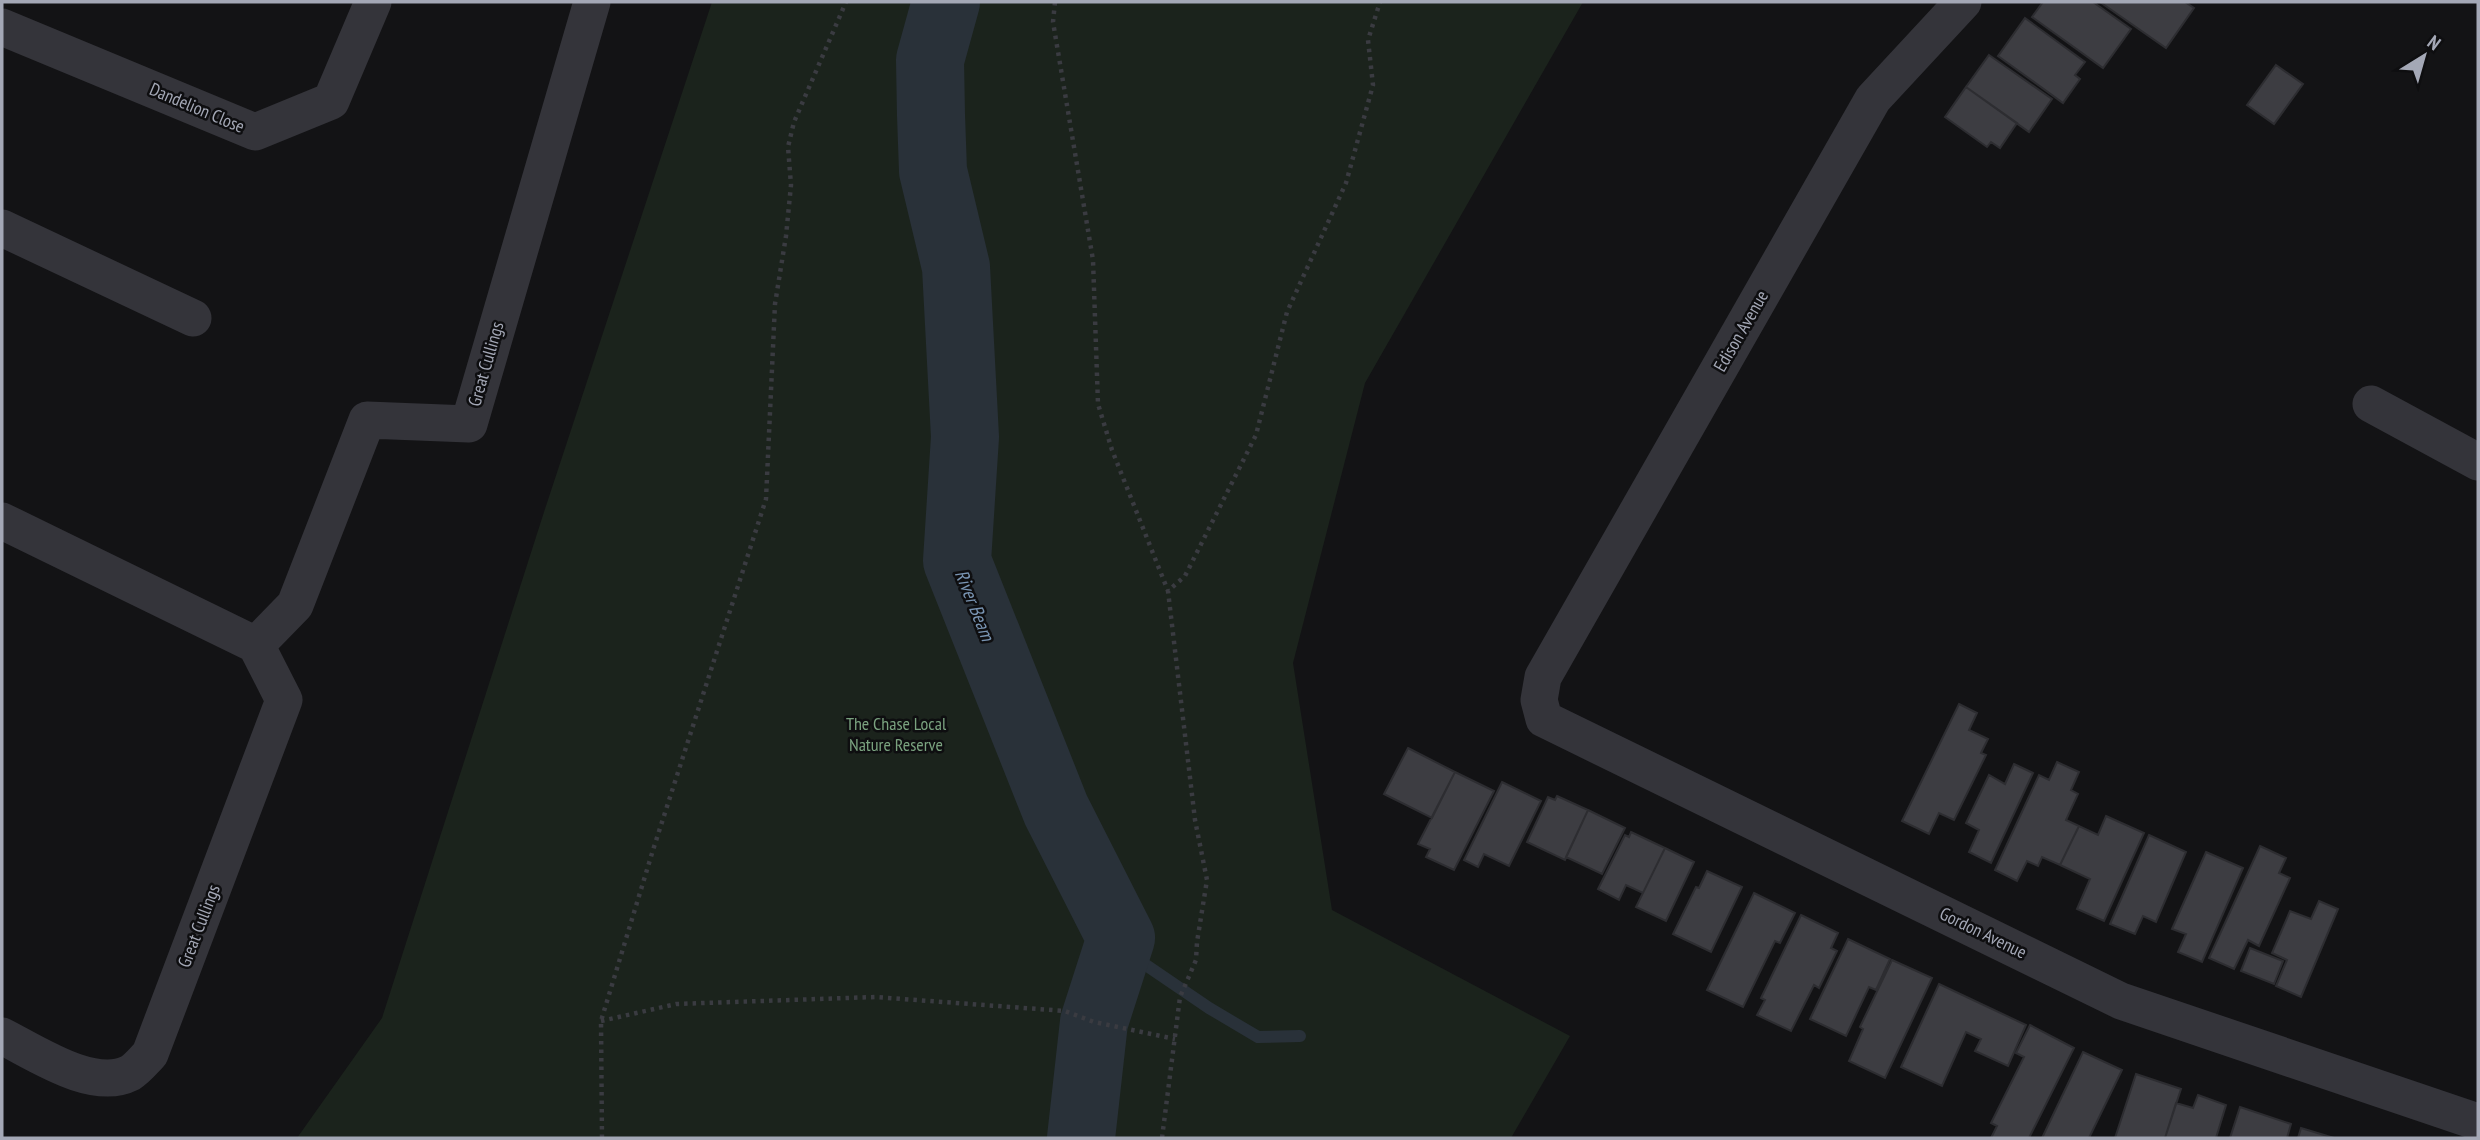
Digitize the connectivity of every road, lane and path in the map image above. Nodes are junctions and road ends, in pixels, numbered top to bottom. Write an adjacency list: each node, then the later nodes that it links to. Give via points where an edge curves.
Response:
1 (373, 2): 7 (street, Dandelion Close, via 331,101 255,132)
2 (592, 2): 14 (street, Great Cullings, via 469,424 367,420 295,605)
3 (846, 2): 16 (path, via 794,122 788,147 791,185 775,304 766,499)
4 (1055, 2): 13 (path, via 1053,22 1093,260 1098,404)
5 (1380, 2): 13 (path, via 1368,40 1373,85 1346,183 1287,312 1256,435 1185,576)
6 (1963, 2): 15 (street, Edison Avenue, via 1873,99)
7 (2, 27)
8 (2, 228): 9 (street)
9 (193, 318)
10 (2371, 404): 11 (street)
11 (2478, 462)
12 (2, 521): 14 (street)
13 (1168, 591): 18 (path, via 1195,820 1207,880 1196,960 1180,997)
14 (257, 645): 17 (street, Great Cullings, via 284,700 150,1054 133,1072 98,1079)
15 (1543, 677): 19 (street, Gordon Avenue, via 1539,701 1544,719 2121,1001)
16 (601, 1021): 18 (path, via 676,1004 875,997 1065,1011 1094,1022); 20 (path)
17 (2, 1037)
18 (1175, 1039): 21 (path)
19 (2478, 1122)
20 (602, 1138)
21 (1162, 1138)

